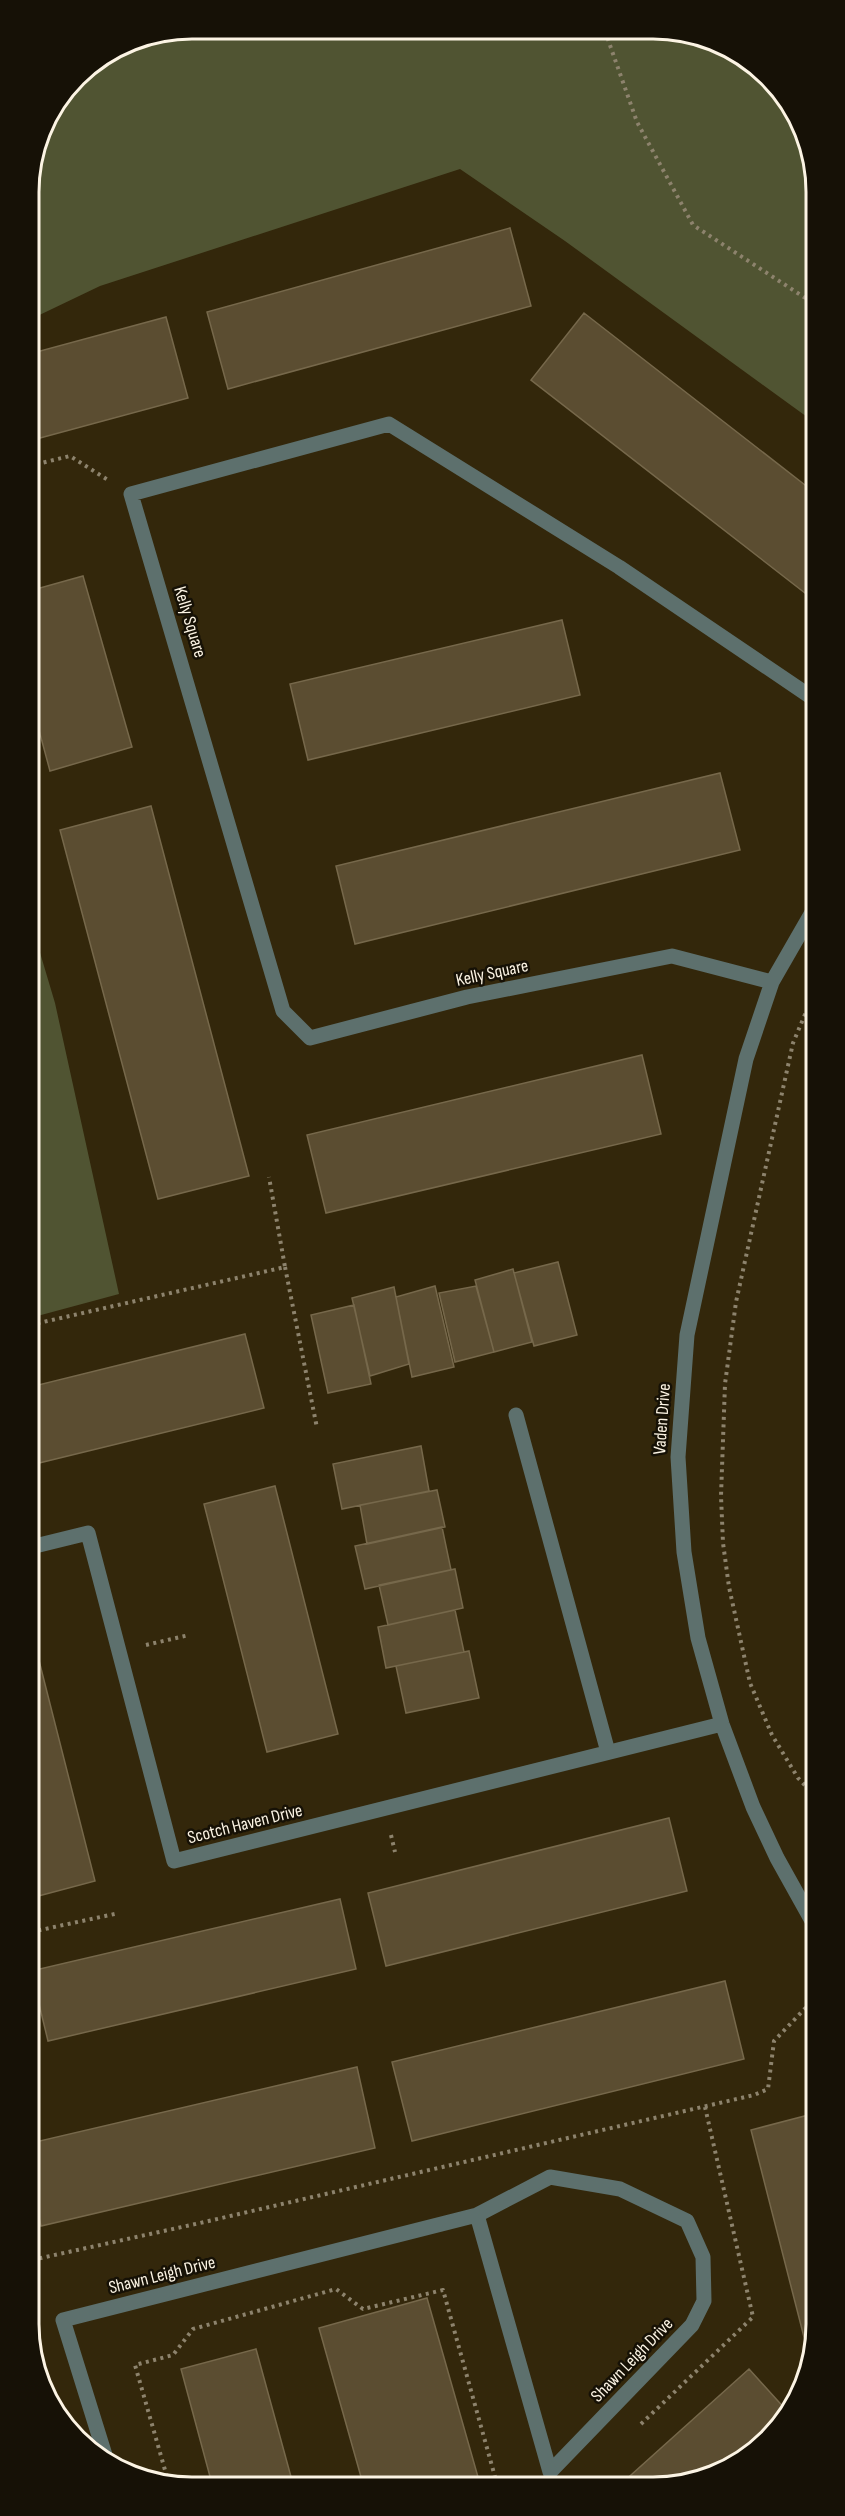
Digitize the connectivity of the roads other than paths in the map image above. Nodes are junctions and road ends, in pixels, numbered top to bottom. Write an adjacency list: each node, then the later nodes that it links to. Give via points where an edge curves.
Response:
1 (806, 694): 3 (street, Kelly Square, via 619,567 389,424 131,494 283,1011 310,1038 467,997 672,956)
2 (806, 923): 3 (street, Vaden Drive)
3 (772, 982): 6 (street, Vaden Drive, via 746,1059 687,1335 678,1457 684,1552 698,1638)
4 (516, 1415): 7 (street)
5 (39, 1545): 7 (street, Scotch Haven Drive, via 88,1533 174,1862)
6 (722, 1724): 7 (street, Scotch Haven Drive); 8 (street, Vaden Drive, via 753,1807)
7 (608, 1752)
8 (806, 1910)
9 (477, 2215): 9 (street, Shawn Leigh Drive, via 550,2177 620,2189 687,2221 703,2258 704,2301 692,2325 550,2472); 10 (street, Shawn Leigh Drive, via 63,2320)
10 (103, 2448)

